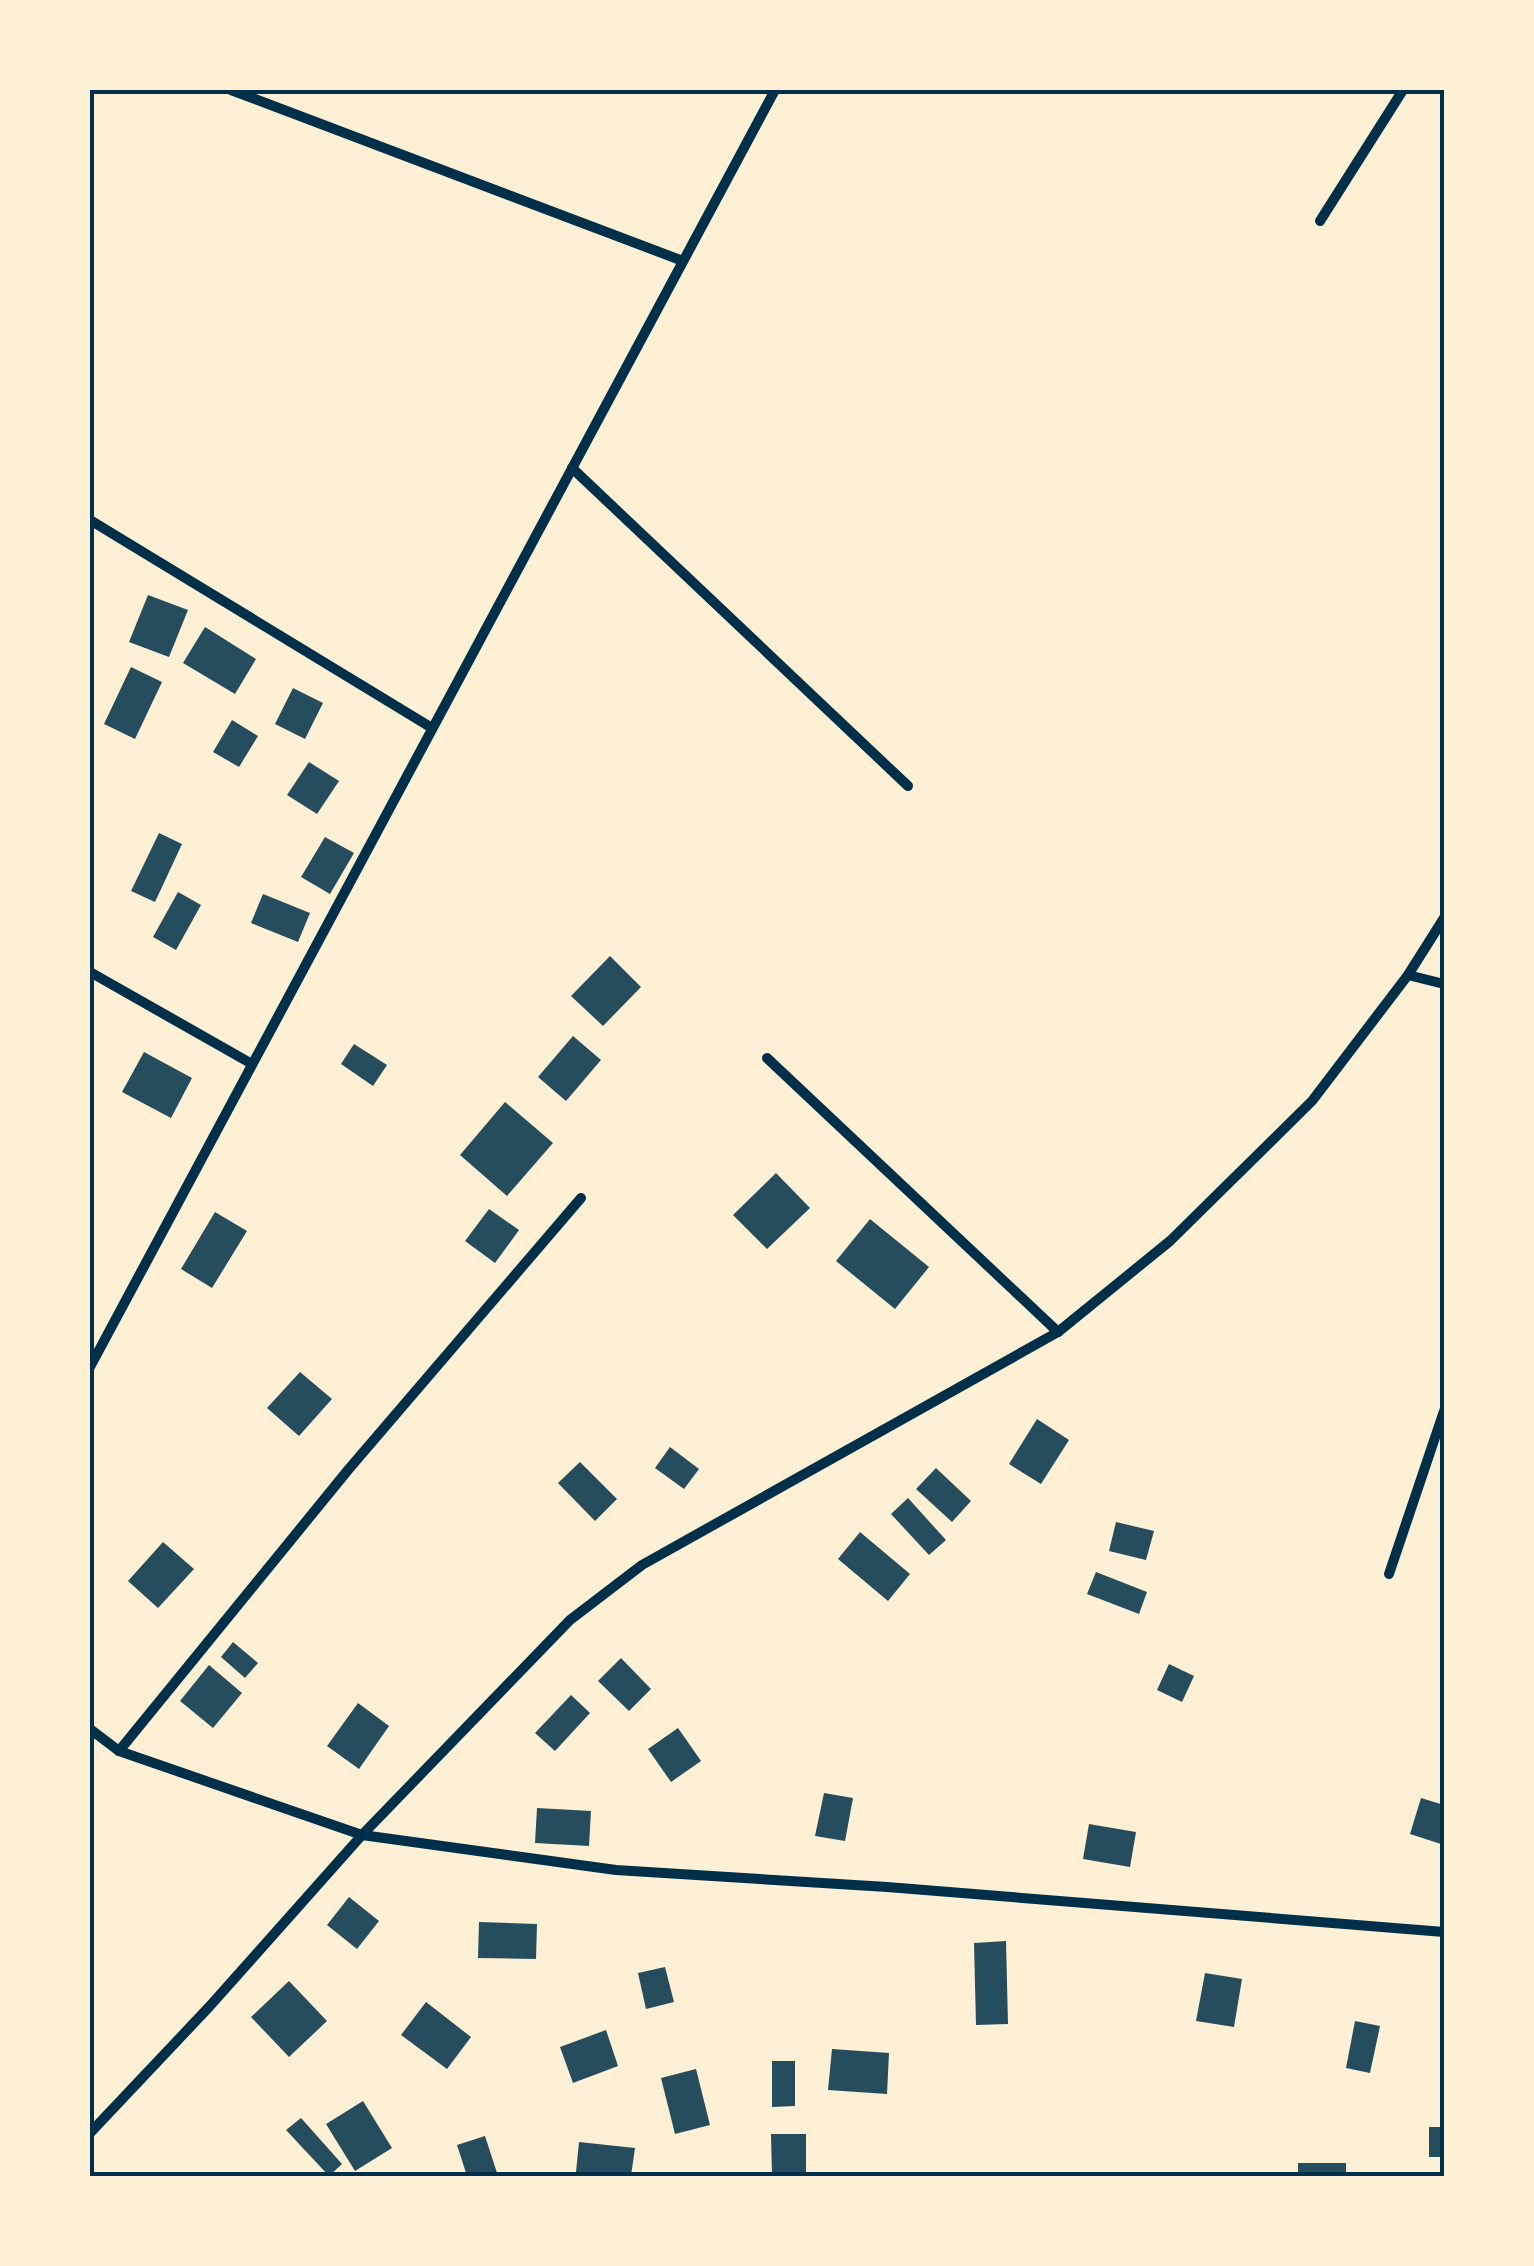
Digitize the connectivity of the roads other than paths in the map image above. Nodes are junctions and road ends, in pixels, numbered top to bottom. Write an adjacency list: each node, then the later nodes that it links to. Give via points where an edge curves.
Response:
1 (231, 90): 5 (street)
2 (774, 90): 5 (street)
3 (1403, 90): 4 (street)
4 (1320, 221)
5 (682, 261): 6 (street)
6 (572, 468): 8 (street); 9 (street)
7 (90, 520): 8 (street)
8 (432, 728): 15 (street)
9 (908, 786)
10 (1444, 918): 12 (street)
11 (90, 972): 15 (street)
12 (1408, 975): 13 (street); 17 (street, via 1312,1101 1170,1241)
13 (1444, 984)
14 (767, 1058): 17 (street)
15 (252, 1064): 18 (street)
16 (581, 1198): 22 (street)
17 (1058, 1332): 23 (street, via 642,1565 570,1620)
18 (90, 1367)
19 (1444, 1412): 20 (street)
20 (1388, 1574)
21 (90, 1729): 22 (street)
22 (118, 1751): 23 (street)
23 (362, 1835): 24 (street, via 616,1870); 25 (street)
24 (1444, 1932)
25 (90, 2133)

